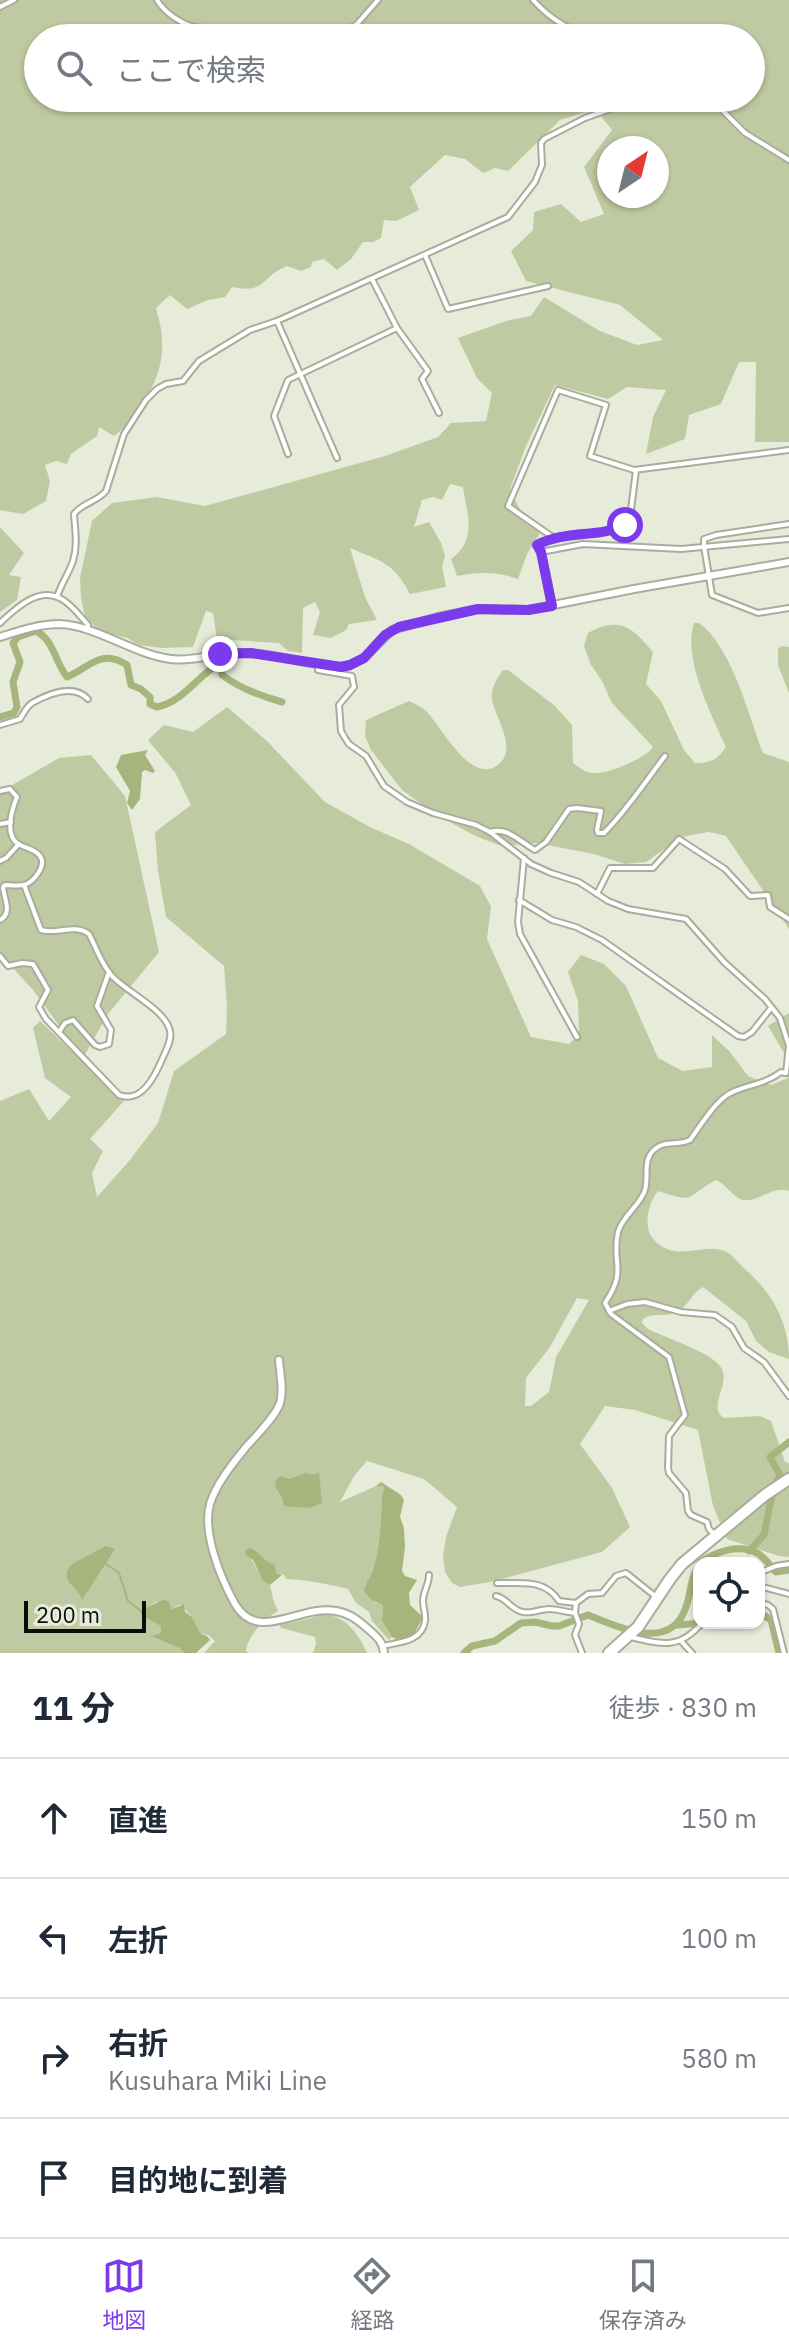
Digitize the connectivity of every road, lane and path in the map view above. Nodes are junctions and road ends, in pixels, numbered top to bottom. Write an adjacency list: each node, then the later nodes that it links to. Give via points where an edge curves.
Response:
1 (14, 0): 5 (street)
2 (157, 0): 6 (street)
3 (378, 0): 7 (street)
4 (533, 0): 8 (street)
5 (0, 7)
6 (188, 24)
7 (357, 24)
8 (562, 24)
9 (602, 112): 12 (street, via 544,139 535,182 508,217)
10 (724, 112): 11 (street, via 745,133)
11 (789, 160)
12 (425, 255): 13 (street); 14 (street, via 448,309)
13 (372, 279): 15 (street); 16 (street)
14 (548, 286)
15 (277, 321): 17 (street); 30 (street, via 206,356 183,381 166,384 146,400 124,434 106,491 74,514 74,558)
16 (397, 328): 17 (street); 18 (street, via 428,371 422,379)
17 (300, 374): 20 (street, via 288,380 274,416); 21 (street)
18 (439, 413)
19 (789, 450): 22 (street)
20 (288, 454)
21 (337, 458)
22 (636, 470): 24 (street, via 625,525); 24 (street, via 590,456 606,405 558,390 508,506)
23 (789, 524): 26 (street, via 716,535 704,539)
24 (554, 538): 27 (street, via 537,545)
25 (789, 539): 26 (street)
26 (704, 546): 27 (street, via 583,544); 29 (street)
27 (541, 552): 31 (street)
28 (789, 562): 29 (main road)
29 (708, 576): 31 (main road); 32 (street, via 712,595 723,600 758,613)
30 (57, 597): 33 (street, via 33,598); 34 (street, via 88,625)
31 (552, 606): 36 (main road, via 478,609 425,620 392,630 350,665)
32 (789, 608)
33 (0, 623)
34 (87, 630): 35 (main road, via 42,625); 36 (main road, via 171,659 240,652)
35 (0, 637)
36 (318, 664): 43 (street, via 318,670 352,676 354,687 339,705 341,731 366,756 384,786 417,807)
37 (88, 699): 38 (street, via 75,691 59,691 30,704 20,719)
38 (0, 725)
39 (665, 756): 43 (street, via 604,833 597,830 601,811 577,808 569,809 535,850 509,833)
40 (0, 791): 41 (street, via 10,789 17,797)
41 (11, 822): 42 (street); 44 (street)
42 (0, 824)
43 (490, 832): 45 (street)
44 (19, 844): 46 (street); 47 (street, via 42,858 40,870)
45 (524, 858): 48 (street); 49 (street)
46 (0, 861)
47 (24, 885): 51 (street, via 3,887 7,912); 53 (street, via 41,930 84,930)
48 (597, 894): 50 (street, via 610,868 653,868 679,839 725,869 750,896 768,895 770,907); 54 (street, via 628,909 686,919)
49 (519, 900): 54 (street, via 552,920 591,933 738,1036 752,1032); 56 (street, via 520,934)
50 (789, 919)
51 (0, 920)
52 (0, 956): 55 (street, via 8,966 33,964 48,990 41,1011)
53 (109, 972): 55 (street, via 97,1006 111,1030 109,1044 95,1045 73,1020); 55 (street, via 163,1018 170,1031 149,1083 135,1096 119,1095)
54 (772, 1008): 57 (street)
55 (59, 1033)
56 (577, 1037)
57 (789, 1046): 58 (street)
58 (787, 1074): 59 (street, via 727,1095 690,1140 673,1142 648,1156 644,1193 618,1233 619,1271 605,1303)
59 (609, 1311): 61 (street, via 645,1302 715,1315 764,1362); 63 (street, via 669,1357 685,1415 667,1440 669,1473 686,1493 688,1511 707,1522)
60 (279, 1360): 78 (main road, via 279,1406 211,1501 208,1521 219,1569 236,1606 251,1621 337,1611 357,1619 379,1639)
61 (789, 1396)
62 (789, 1479): 63 (highway)
63 (716, 1536): 71 (highway, via 682,1564)
64 (789, 1564): 65 (street)
65 (765, 1571)
66 (429, 1575): 78 (street, via 424,1626 417,1636)
67 (497, 1583): 72 (street, via 538,1584 559,1601)
68 (765, 1589): 69 (street)
69 (789, 1594)
70 (496, 1596): 74 (street, via 521,1612)
71 (657, 1599): 72 (street, via 623,1573 604,1591); 76 (highway)
72 (576, 1603): 74 (street)
73 (765, 1604): 79 (street, via 773,1609)
74 (575, 1613): 80 (street)
75 (697, 1629): 77 (street)
76 (634, 1632): 77 (street, via 663,1642); 81 (highway)
77 (681, 1641): 82 (street)
78 (383, 1650)
79 (787, 1652)
80 (582, 1653)
81 (609, 1653)
82 (692, 1653)

